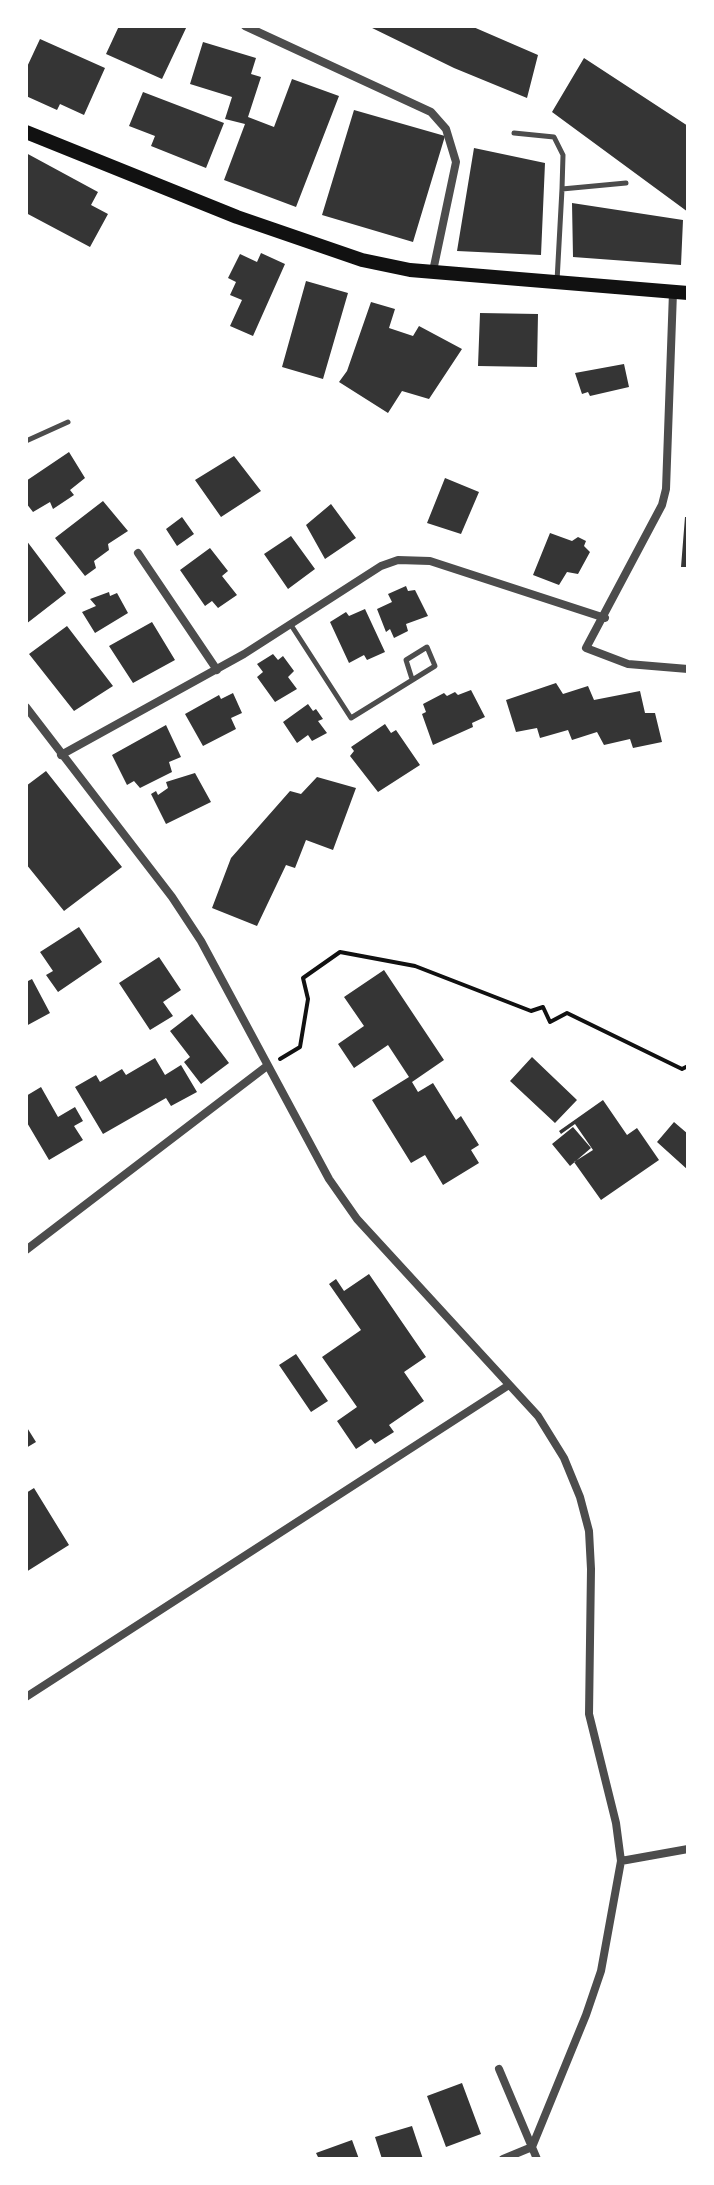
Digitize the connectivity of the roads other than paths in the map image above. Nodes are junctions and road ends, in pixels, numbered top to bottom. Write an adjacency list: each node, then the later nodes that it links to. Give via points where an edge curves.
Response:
1 (245, 26): 6 (street, via 431,112 446,129 456,162)
2 (26, 132): 6 (main road, via 322,247)
3 (514, 133): 5 (lane, via 554,137 563,155)
4 (626, 183): 5 (lane)
5 (562, 189): 7 (lane)
6 (433, 271): 7 (main road)
7 (557, 282): 8 (main road)
8 (680, 292): 12 (street, via 666,489)
9 (68, 422): 10 (lane)
10 (26, 441)
11 (138, 553): 15 (street)
12 (605, 618): 13 (street, via 414,559 381,566); 14 (street, via 586,648 628,664)
13 (291, 624): 15 (street); 16 (lane, via 351,718)
14 (688, 669)
15 (217, 670): 18 (street)
16 (412, 679): 16 (lane, via 435,666 427,647 406,660)
17 (26, 707): 18 (street)
18 (61, 755): 19 (street, via 172,897)
19 (267, 1066): 20 (street); 21 (street, via 357,1219)
20 (26, 1250)
21 (509, 1385): 22 (street); 24 (street, via 538,1416 564,1458 586,1520 591,1569 589,1714)
22 (26, 1697)
23 (688, 1849): 24 (street)
24 (621, 1861): 26 (street, via 601,1971)
25 (499, 2069): 26 (street)
26 (532, 2147): 27 (street); 28 (street)
27 (503, 2159)
28 (537, 2159)

